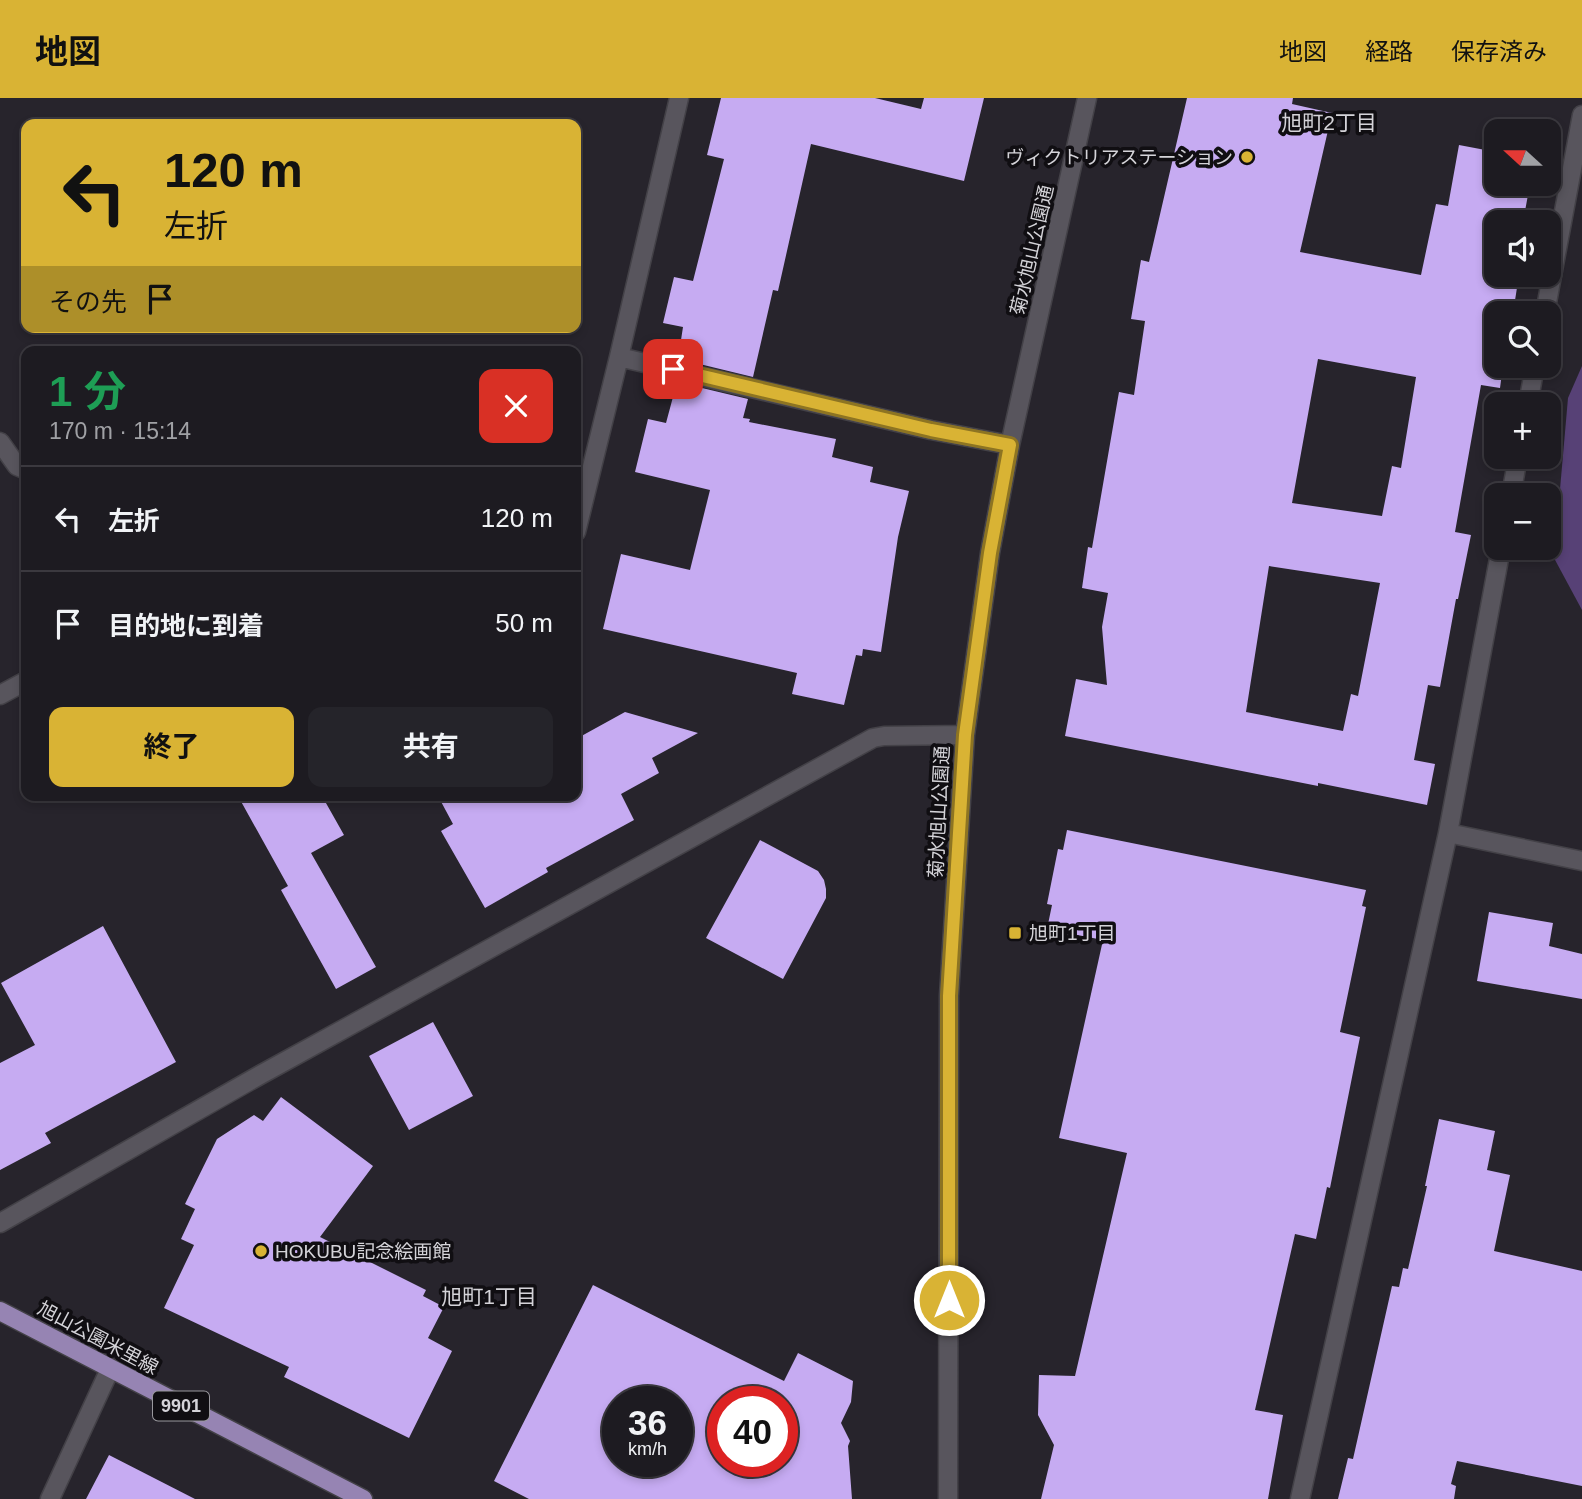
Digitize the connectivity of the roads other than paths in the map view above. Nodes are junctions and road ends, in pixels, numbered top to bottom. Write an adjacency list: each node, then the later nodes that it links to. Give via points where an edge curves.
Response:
1 (679, 98): 5 (street)
2 (1087, 98): 7 (street, 菊水旭山公園通)
3 (1582, 115): 4 (street)
4 (1547, 301)
5 (619, 357): 7 (street); 9 (street)
6 (0, 442): 8 (street)
7 (1010, 445): 13 (street, 菊水旭山公園通)
8 (21, 468)
9 (581, 511)
10 (1499, 560): 14 (street)
11 (21, 684): 12 (street)
12 (0, 695)
13 (965, 735): 16 (street, via 873,738); 21 (street, 菊水旭山公園通, via 949,996)
14 (1448, 833): 15 (street); 22 (street)
15 (1582, 861)
16 (0, 1223)
17 (0, 1311): 18 (main road, 旭山公園米里線 / 9901)
18 (110, 1369): 19 (street); 20 (main road, 旭山公園米里線 / 9901)
19 (50, 1499)
20 (363, 1499)
21 (948, 1499)
22 (1300, 1499)

